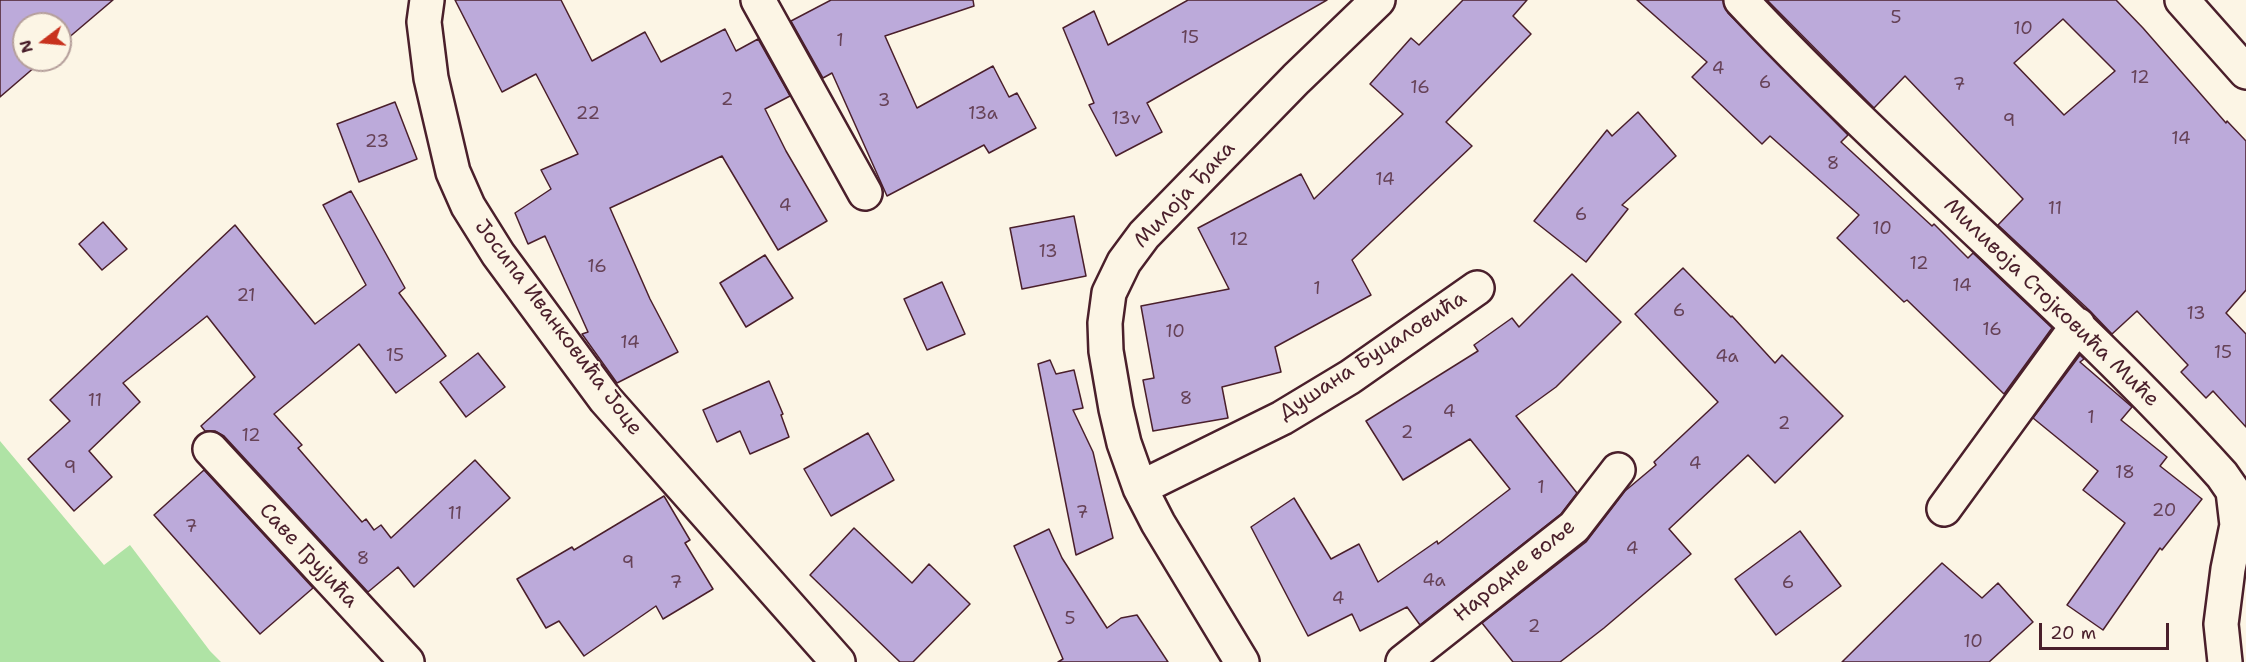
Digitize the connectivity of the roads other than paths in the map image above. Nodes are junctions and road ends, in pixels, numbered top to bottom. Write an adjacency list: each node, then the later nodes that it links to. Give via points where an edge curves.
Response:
1 (428, 0): 15 (street, Јосипа Иванковића Јоце, via 424,22 431,78 453,172 468,206 498,254 605,399)
2 (758, 0): 7 (street)
3 (1378, 0): 12 (street, Милоја Ђака, via 1144,235 1108,293 1105,323 1110,378)
4 (1741, 0): 9 (street, Миливоја Стојковића Миће, via 1791,54)
5 (2182, 0): 6 (street)
6 (2246, 72)
7 (865, 193)
8 (1477, 288): 12 (street, Душана Буцаловића, via 1350,377 1282,418)
9 (2078, 326): 13 (street); 18 (street, Миливоја Стојковића Миће, via 2203,454 2233,491 2237,525 2221,624)
10 (210, 449): 14 (street, Саве Грујића)
11 (1618, 470): 17 (street, Народне воље, via 1574,527)
12 (1140, 488): 16 (street, Милоја Ђака)
13 (1944, 509)
14 (407, 662)
15 (838, 662)
16 (1242, 662)
17 (1403, 662)
18 (2225, 662)

